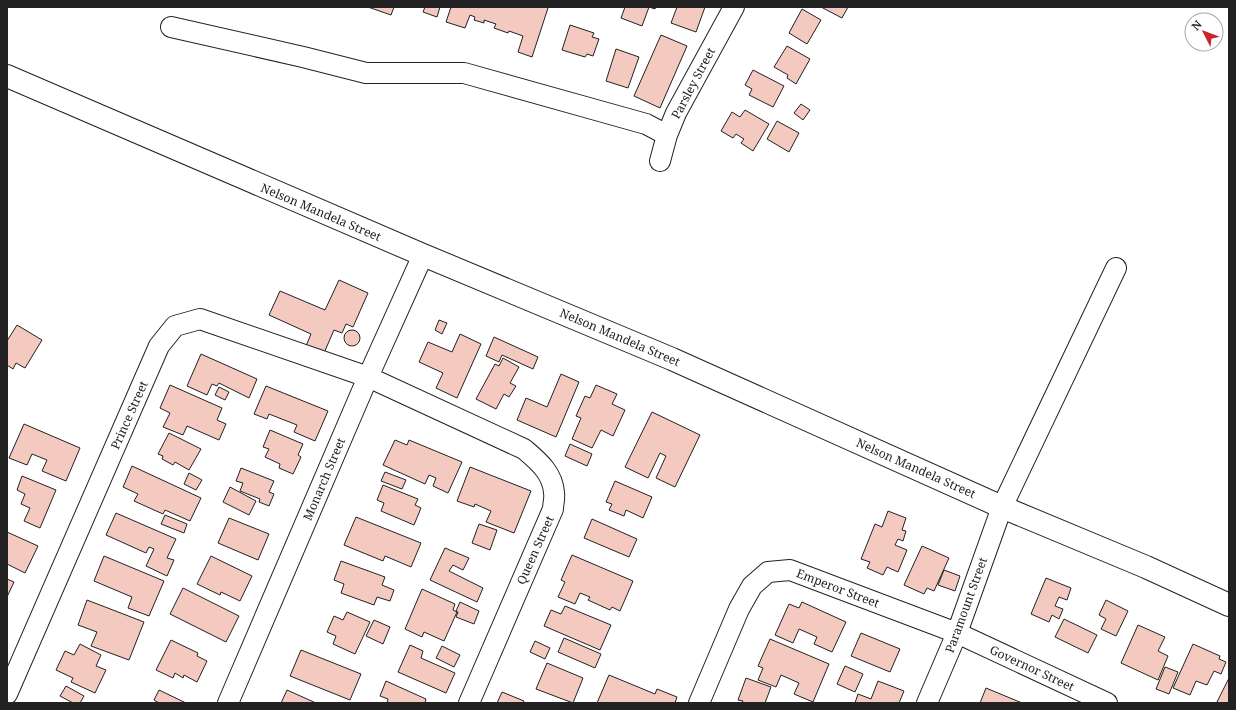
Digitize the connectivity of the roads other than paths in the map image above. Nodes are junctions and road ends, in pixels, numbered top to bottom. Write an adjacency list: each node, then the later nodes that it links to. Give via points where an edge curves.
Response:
1 (734, 7): 4 (street, Parsley Street, via 676,113)
2 (171, 27): 4 (street, via 366,73 464,73 646,124)
3 (7, 76): 6 (street, Nelson Mandela Street)
4 (667, 135): 5 (street, Parsley Street)
5 (660, 161)
6 (423, 255): 8 (street, Monarch Street); 9 (street, Nelson Mandela Street, via 672,359)
7 (1116, 268): 9 (street, Paramount Street)
8 (368, 377): 12 (street, Prince Street, via 200,319 175,326 159,346); 13 (street, Monarch Street); 14 (street, Queen Street, via 524,448 540,462 550,476 554,493 553,509)
9 (1002, 507): 10 (street, Nelson Mandela Street); 11 (street, Paramount Street)
10 (1229, 605)
11 (956, 633): 15 (street, Emperor Street, via 790,570 768,572 752,586 739,609); 16 (street, Paramount Street); 17 (street, Governor Street)
12 (7, 694)
13 (228, 703)
14 (469, 703)
15 (699, 703)
16 (927, 703)
17 (1107, 703)

